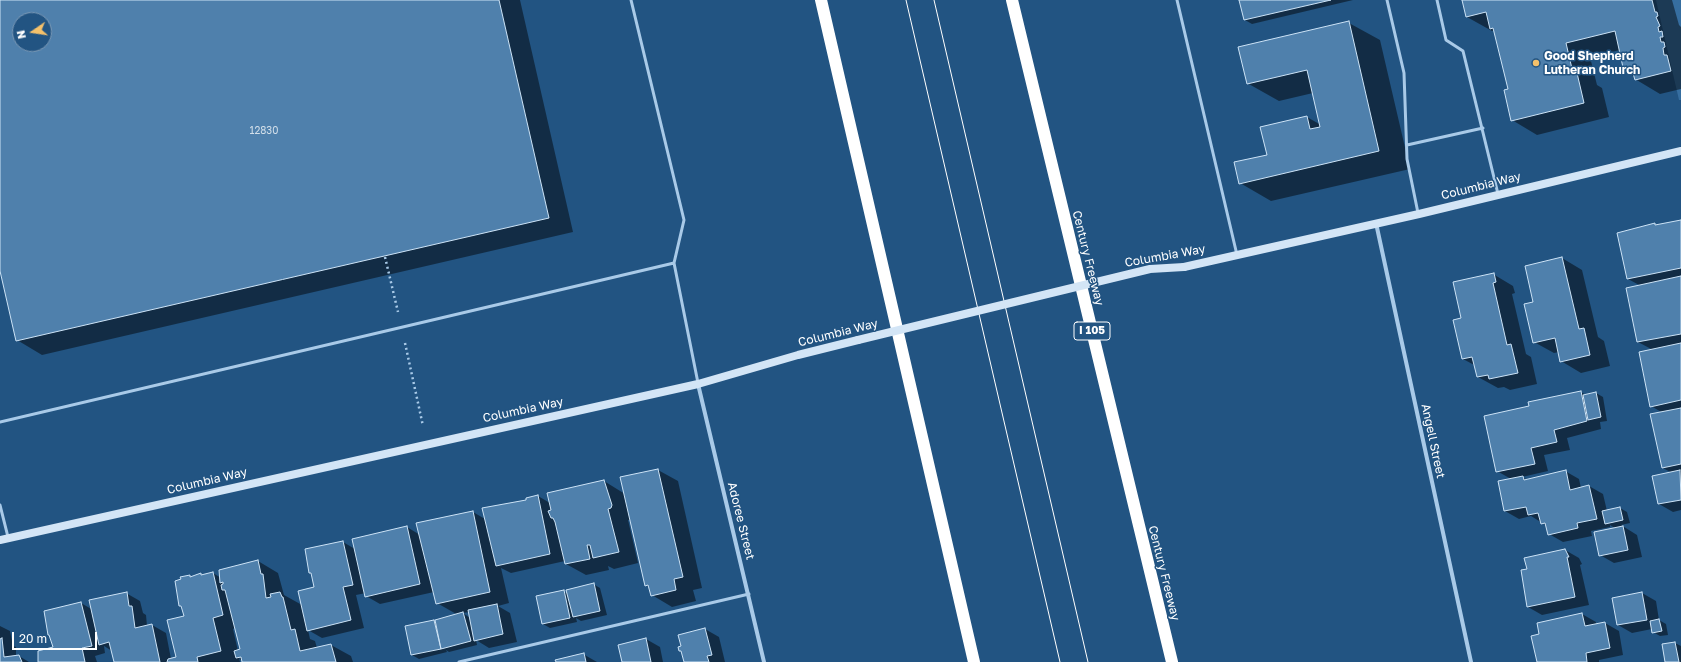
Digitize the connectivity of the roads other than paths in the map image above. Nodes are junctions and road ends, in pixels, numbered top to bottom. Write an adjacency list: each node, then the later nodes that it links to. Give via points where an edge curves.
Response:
1 (631, 0): 14 (lane, via 684,220)
2 (821, 0): 23 (highway)
3 (1012, 0): 24 (highway, Century Freeway / I 105)
4 (1177, 0): 13 (lane)
5 (1387, 0): 8 (lane, via 1404,74)
6 (1436, 0): 7 (lane, via 1446,40 1464,51)
7 (1483, 128): 8 (lane); 10 (lane)
8 (1407, 146): 11 (lane, via 1407,159)
9 (1681, 151): 10 (street, Columbia Way)
10 (1498, 194): 11 (street, Columbia Way)
11 (1419, 214): 12 (street, Columbia Way)
12 (1376, 223): 13 (street, Columbia Way); 25 (street, Angell Street)
13 (1237, 256): 15 (street, Columbia Way, bridge, via 1184,267 1150,269 798,355)
14 (674, 263): 15 (lane); 16 (lane)
15 (698, 384): 18 (street, Columbia Way); 20 (street, Adoree Street)
16 (0, 422)
17 (0, 505): 18 (lane)
18 (9, 538): 19 (street, Columbia Way)
19 (0, 540)
20 (749, 594): 21 (lane); 22 (street, Adoree Street)
21 (459, 662)
22 (764, 662)
23 (974, 662)
24 (1172, 662)
25 (1471, 662)

